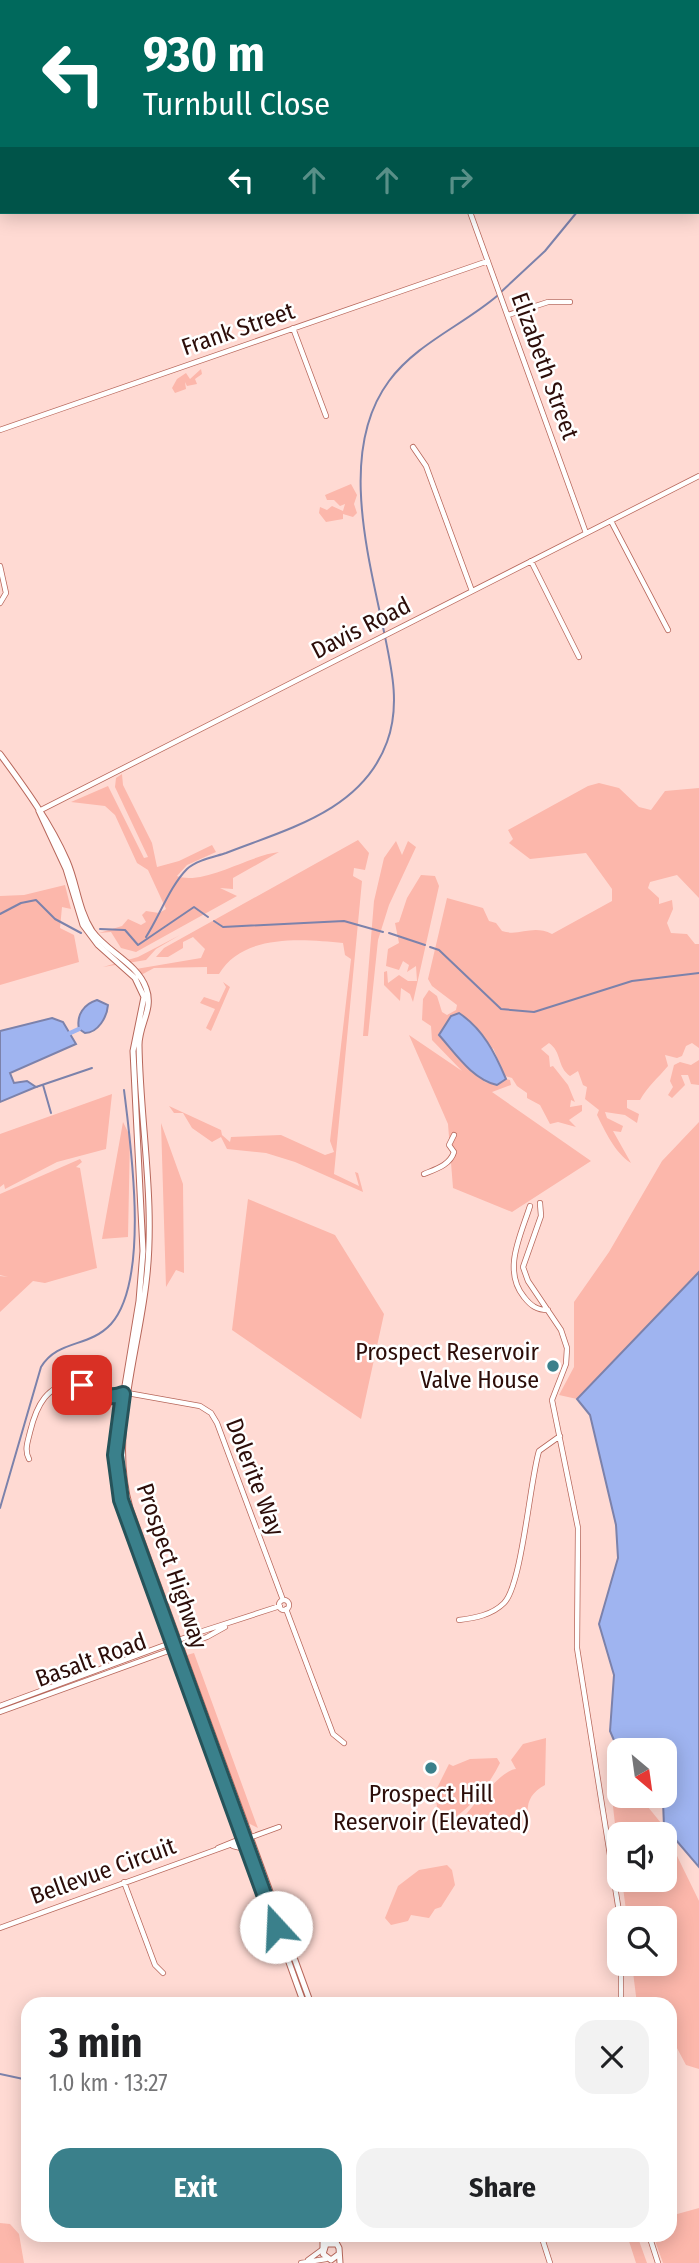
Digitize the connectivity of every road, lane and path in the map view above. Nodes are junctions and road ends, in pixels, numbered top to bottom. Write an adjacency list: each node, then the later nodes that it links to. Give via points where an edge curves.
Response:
1 (471, 214): 2 (street, Elizabeth Street)
2 (488, 261): 4 (street, Elizabeth Street); 5 (street, Frank Street)
3 (570, 302): 4 (street, via 548,302)
4 (508, 315): 11 (street, Elizabeth Street)
5 (293, 328): 6 (street); 7 (street, Frank Street)
6 (326, 416)
7 (0, 430)
8 (414, 447): 14 (street, via 426,466)
9 (699, 476): 10 (street, Davis Road)
10 (611, 521): 11 (street, Davis Road); 16 (street)
11 (586, 533): 12 (street, Davis Road)
12 (531, 561): 14 (street, Davis Road); 17 (street)
13 (0, 566): 15 (street, via 6,585)
14 (472, 591): 19 (street, Davis Road)
15 (2, 602)
16 (668, 630)
17 (579, 657)
18 (0, 754): 19 (main road)
19 (39, 811): 25 (main road, Prospect Highway, via 80,911 95,938 137,981 144,1003 133,1044 142,1264)
20 (454, 1135): 21 (street, via 449,1145 454,1156)
21 (424, 1174)
22 (540, 1203): 24 (street, via 541,1216 523,1267)
23 (530, 1206): 24 (street, via 513,1272 525,1299 537,1310)
24 (548, 1310): 26 (street, via 567,1348 552,1400)
25 (126, 1395): 27 (street, via 116,1398 68,1384 44,1398 34,1415 26,1450); 28 (street, Dolerite Way, via 200,1406 211,1413); 33 (main road, Prospect Highway, via 115,1445 118,1488)
26 (559, 1436): 31 (street, via 538,1451 508,1598 490,1612); 45 (street, via 580,1549 577,1648)
27 (29, 1460)
28 (283, 1600): 29 (street); 30 (street, via 289,1604)
29 (280, 1606): 30 (street); 32 (street, Basalt Road)
30 (286, 1609): 38 (street, via 332,1734)
31 (459, 1620)
32 (232, 1623): 33 (street, Basalt Road); 34 (street, Basalt Road)
33 (175, 1641): 34 (main road, Prospect Highway); 35 (street, Basalt Road)
34 (178, 1648): 35 (street, Basalt Road); 40 (main road, Prospect Highway)
35 (91, 1676): 36 (street, Basalt Road); 37 (street, Basalt Road)
36 (0, 1706)
37 (0, 1712)
38 (345, 1743)
39 (279, 1827): 40 (street)
40 (246, 1838): 41 (street, Bellevue Circuit); 42 (street, Bellevue Circuit); 43 (main road, Prospect Highway); 50 (main road, Prospect Highway)
41 (230, 1846): 42 (street, Bellevue Circuit); 43 (street, via 241,1849)
42 (218, 1848): 44 (street, Bellevue Circuit)
43 (254, 1866): 49 (main road, Prospect Highway)
44 (124, 1882): 46 (street, Bellevue Circuit); 47 (street, via 155,1965)
45 (618, 1906)
46 (0, 1928)
47 (163, 1973)
48 (621, 1976): 51 (street)
49 (301, 1997)
50 (308, 1997)
51 (621, 1997)
52 (323, 2242): 56 (main road)
53 (543, 2242): 61 (street)
54 (651, 2242): 62 (street)
55 (336, 2244): 56 (main road); 57 (main road)
56 (323, 2248): 58 (main road); 59 (street)
57 (339, 2254): 58 (main road); 60 (main road)
58 (327, 2260): 59 (street)
59 (304, 2262)
60 (340, 2263)
61 (550, 2263)
62 (658, 2263)

